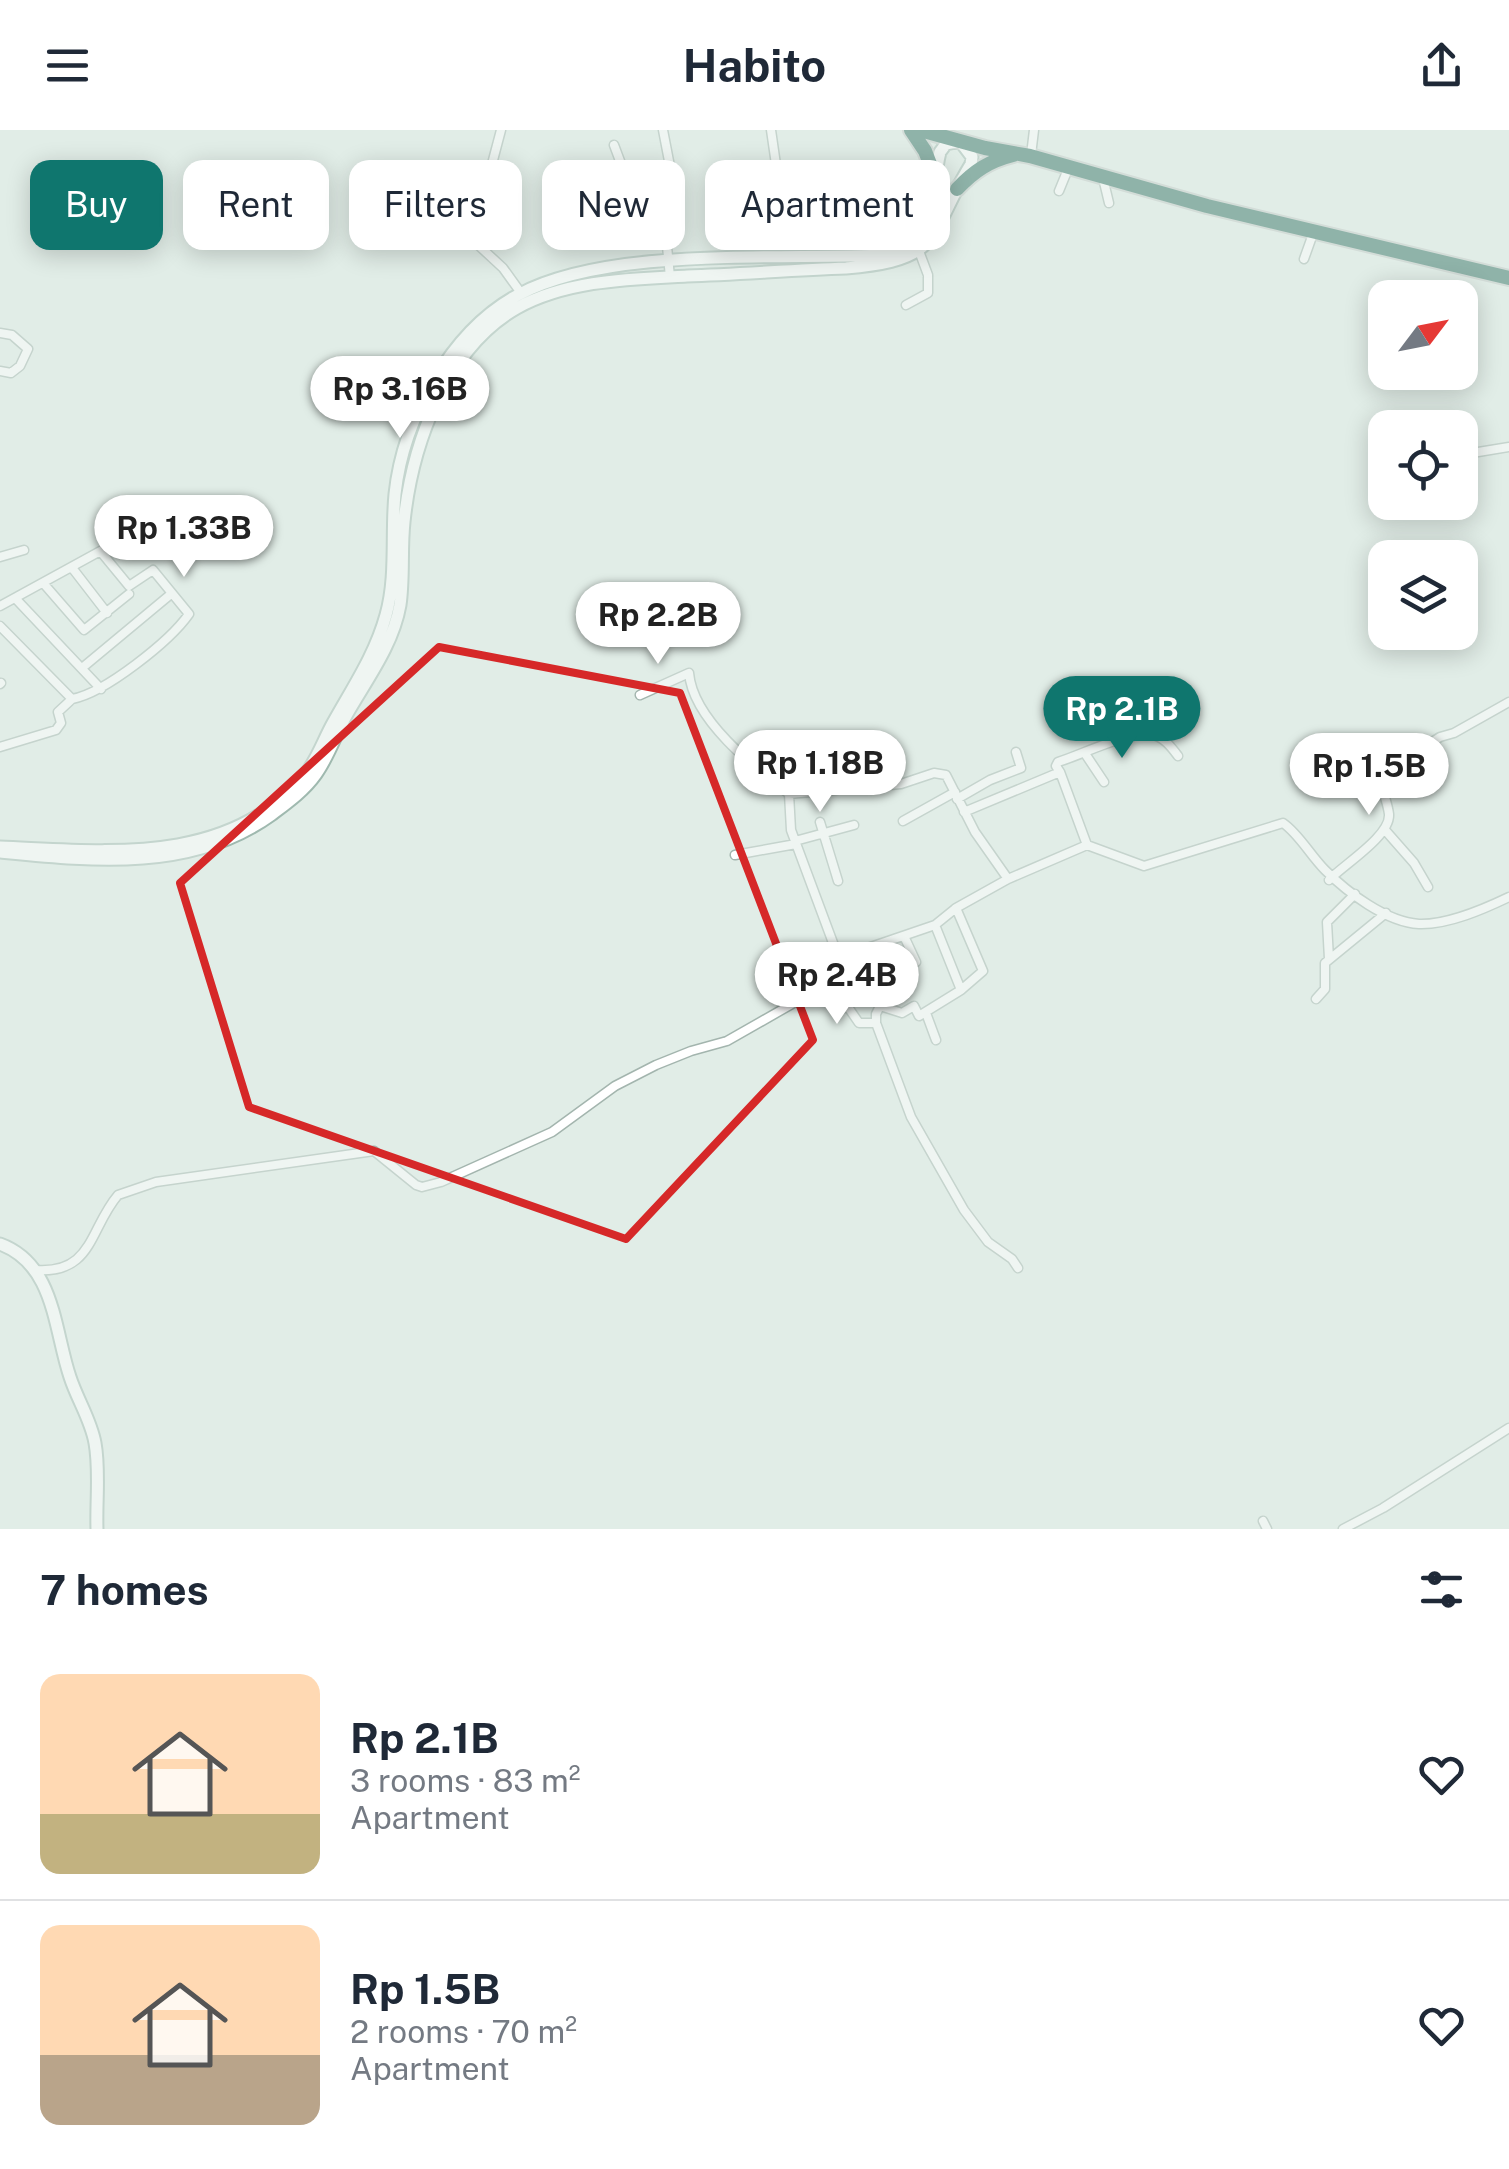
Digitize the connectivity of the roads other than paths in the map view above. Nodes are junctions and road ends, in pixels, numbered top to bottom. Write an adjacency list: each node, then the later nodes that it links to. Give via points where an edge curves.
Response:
1 (501, 130): 10 (street)
2 (663, 130): 12 (street)
3 (770, 130): 13 (street)
4 (912, 130): 14 (highway)
5 (920, 130): 7 (highway)
6 (1034, 130): 9 (street)
7 (960, 141): 9 (highway); 15 (main road, via 946,144); 17 (main road, via 972,157)
8 (614, 145): 11 (street)
9 (1024, 155): 16 (highway); 22 (highway, via 972,172)
10 (493, 160)
11 (620, 160)
12 (669, 160)
13 (775, 160)
14 (929, 160)
15 (939, 160)
16 (1068, 169): 19 (highway); 20 (street)
17 (965, 174): 18 (main road); 22 (main road)
18 (950, 176)
19 (1103, 178): 23 (street); 24 (highway)
20 (1059, 191)
21 (950, 192): 22 (main road)
22 (954, 194): 28 (main road, via 932,240)
23 (1109, 203)
24 (1314, 231): 29 (street); 32 (highway)
25 (484, 250): 33 (street)
26 (668, 250): 30 (street)
27 (896, 250): 30 (main road)
28 (919, 251): 31 (main road, via 876,266); 34 (street, via 928,294)
29 (1304, 259)
30 (669, 262): 31 (street); 33 (main road, via 582,274)
31 (670, 276): 72 (main road, via 537,298 500,320 465,357 442,393 412,469 400,607 386,648 315,776 290,801 228,840 172,856 126,860)
32 (1509, 278)
33 (521, 294): 72 (main road, via 456,346 408,439 395,492 387,614 368,665 294,786 251,819 171,848)
34 (906, 305)
35 (0, 333): 36 (street, via 28,349 20,366)
36 (0, 371)
37 (1509, 447): 38 (street)
38 (1478, 452)
39 (116, 543): 41 (street)
40 (24, 550): 42 (street)
41 (101, 552): 43 (street); 46 (street, via 130,586 153,570)
42 (0, 556)
43 (73, 569): 44 (street); 49 (street)
44 (44, 584): 47 (street); 49 (street, via 84,630)
45 (129, 594): 49 (street)
46 (171, 594): 51 (street); 52 (street, via 189,616)
47 (15, 598): 48 (street); 51 (street)
48 (0, 606)
49 (107, 613)
50 (0, 626): 54 (street)
51 (82, 668): 52 (street)
52 (102, 689): 54 (street)
53 (640, 694): 62 (street, via 690,674 695,698 732,746)
54 (72, 700): 56 (street, via 58,712 56,730)
55 (1509, 702): 68 (street, via 1382,774 1389,814)
56 (0, 747)
57 (1016, 752): 63 (street, via 1021,768)
58 (1086, 754): 59 (street, via 1149,734); 60 (street, via 1058,762); 61 (street)
59 (1178, 756)
60 (1060, 772): 64 (street); 71 (street)
61 (1104, 782)
62 (789, 794): 63 (street, via 901,784 934,773 946,775); 70 (street)
63 (956, 796): 64 (street); 65 (street)
64 (964, 812): 74 (street)
65 (903, 821)
66 (820, 822): 69 (street)
67 (854, 826): 69 (street)
68 (1384, 830): 75 (street); 77 (street)
69 (823, 833): 70 (street); 76 (street)
70 (796, 842): 73 (street); 85 (street)
71 (1086, 845): 74 (street); 75 (street, via 1120,851 1144,866 1283,823)
72 (0, 849)
73 (735, 855)
74 (1008, 878): 80 (street)
75 (1330, 878): 78 (street)
76 (838, 881)
77 (1428, 886)
78 (1355, 894): 81 (street); 86 (street, via 1327,922)
79 (1509, 897): 81 (street, via 1419,924)
80 (956, 908): 82 (street); 92 (street, via 984,969)
81 (1386, 914): 86 (street)
82 (935, 925): 83 (street); 92 (street)
83 (904, 936): 84 (street); 87 (street)
84 (850, 954): 85 (street); 89 (street)
85 (840, 959): 88 (street)
86 (1329, 959): 93 (street, via 1325,989)
87 (916, 962)
88 (827, 965): 90 (street); 91 (street)
89 (858, 976): 91 (street); 94 (street)
90 (792, 981)
91 (826, 987): 96 (street, via 837,1009 848,1007 859,1023); 100 (street, via 727,1041 632,1077 552,1132 441,1182 416,1185 374,1152 156,1182 118,1194 79,1258 50,1271)
92 (961, 990): 95 (street)
93 (1316, 1000)
94 (880, 1006): 95 (street, via 902,1012 914,1006 919,1016); 96 (street)
95 (926, 1013): 97 (street)
96 (876, 1023): 99 (street, via 911,1117 964,1210)
97 (936, 1040)
98 (0, 1244): 100 (main road)
99 (1018, 1268)
100 (34, 1270): 103 (main road, via 54,1308 69,1375 93,1430)
101 (1509, 1428): 102 (street)
102 (1364, 1518): 104 (street); 105 (street)
103 (96, 1529)
104 (1343, 1529)
105 (1368, 1529)

